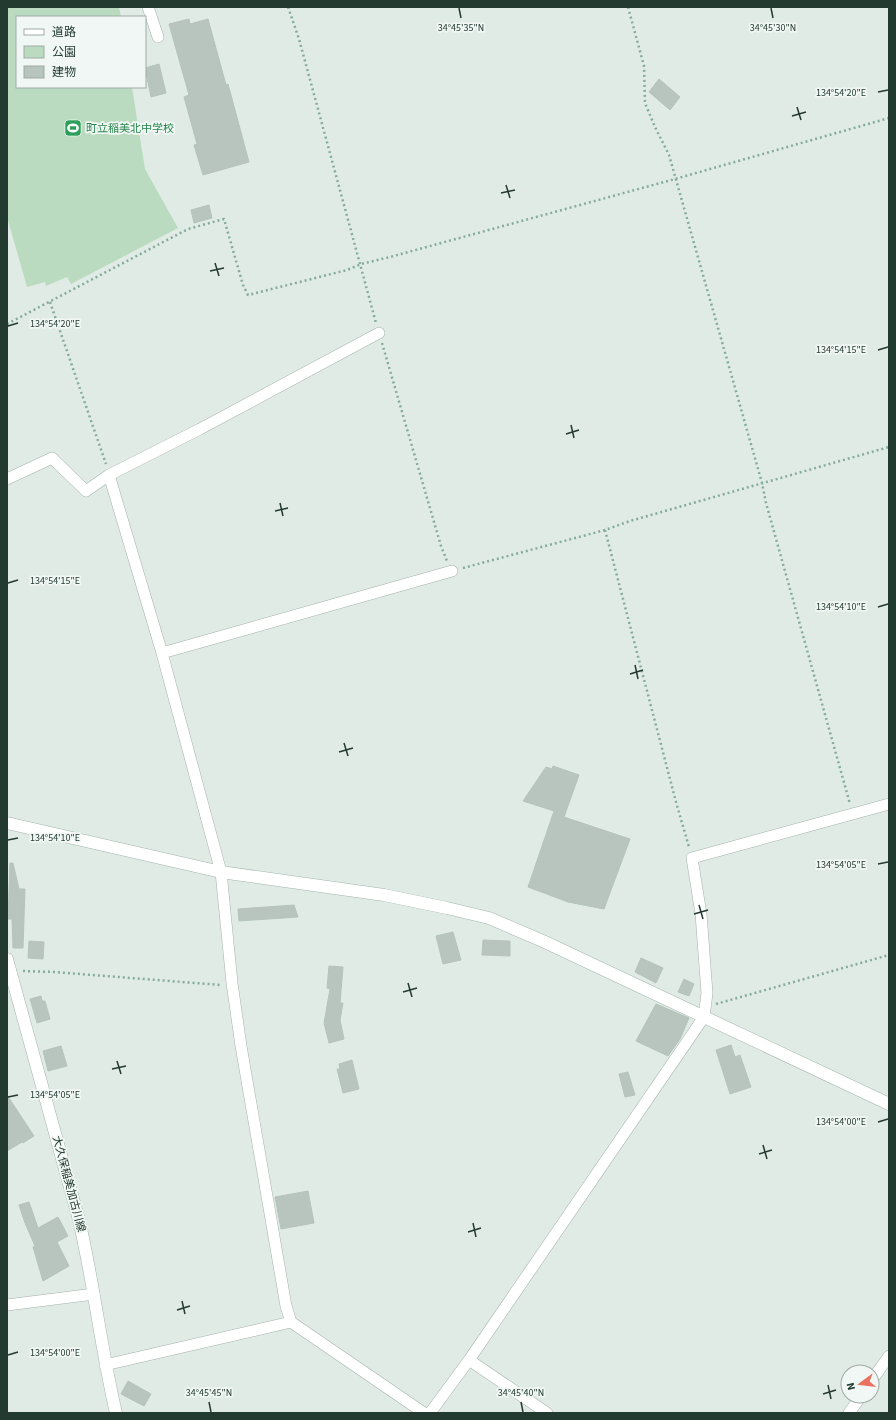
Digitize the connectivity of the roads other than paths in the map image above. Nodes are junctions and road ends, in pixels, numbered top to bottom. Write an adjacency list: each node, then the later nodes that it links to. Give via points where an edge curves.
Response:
1 (148, 7): 2 (street)
2 (158, 37)
3 (379, 333): 4 (street)
4 (109, 475): 5 (street, via 86,491 52,458); 7 (street)
5 (7, 480)
6 (452, 571): 7 (street)
7 (162, 653): 10 (street)
8 (889, 804): 12 (street, via 692,858 701,914 707,993)
9 (7, 823): 10 (street)
10 (222, 872): 12 (street, via 384,895 489,918); 16 (street, via 232,983 241,1046 286,1306)
11 (8, 964): 14 (street, 大久保稲美加古川線, via 79,1220)
12 (704, 1012): 13 (street); 18 (street)
13 (889, 1104)
14 (94, 1294): 15 (street); 19 (street, 大久保稲美加古川線)
15 (7, 1305)
16 (291, 1322): 19 (street); 23 (street)
17 (889, 1356): 20 (street)
18 (469, 1360): 24 (street); 25 (street)
19 (105, 1365): 22 (street, 大久保稲美加古川線)
20 (880, 1369)
21 (855, 1404): 26 (street)
22 (116, 1413)
23 (424, 1413)
24 (430, 1413)
25 (547, 1413)
26 (849, 1413)

